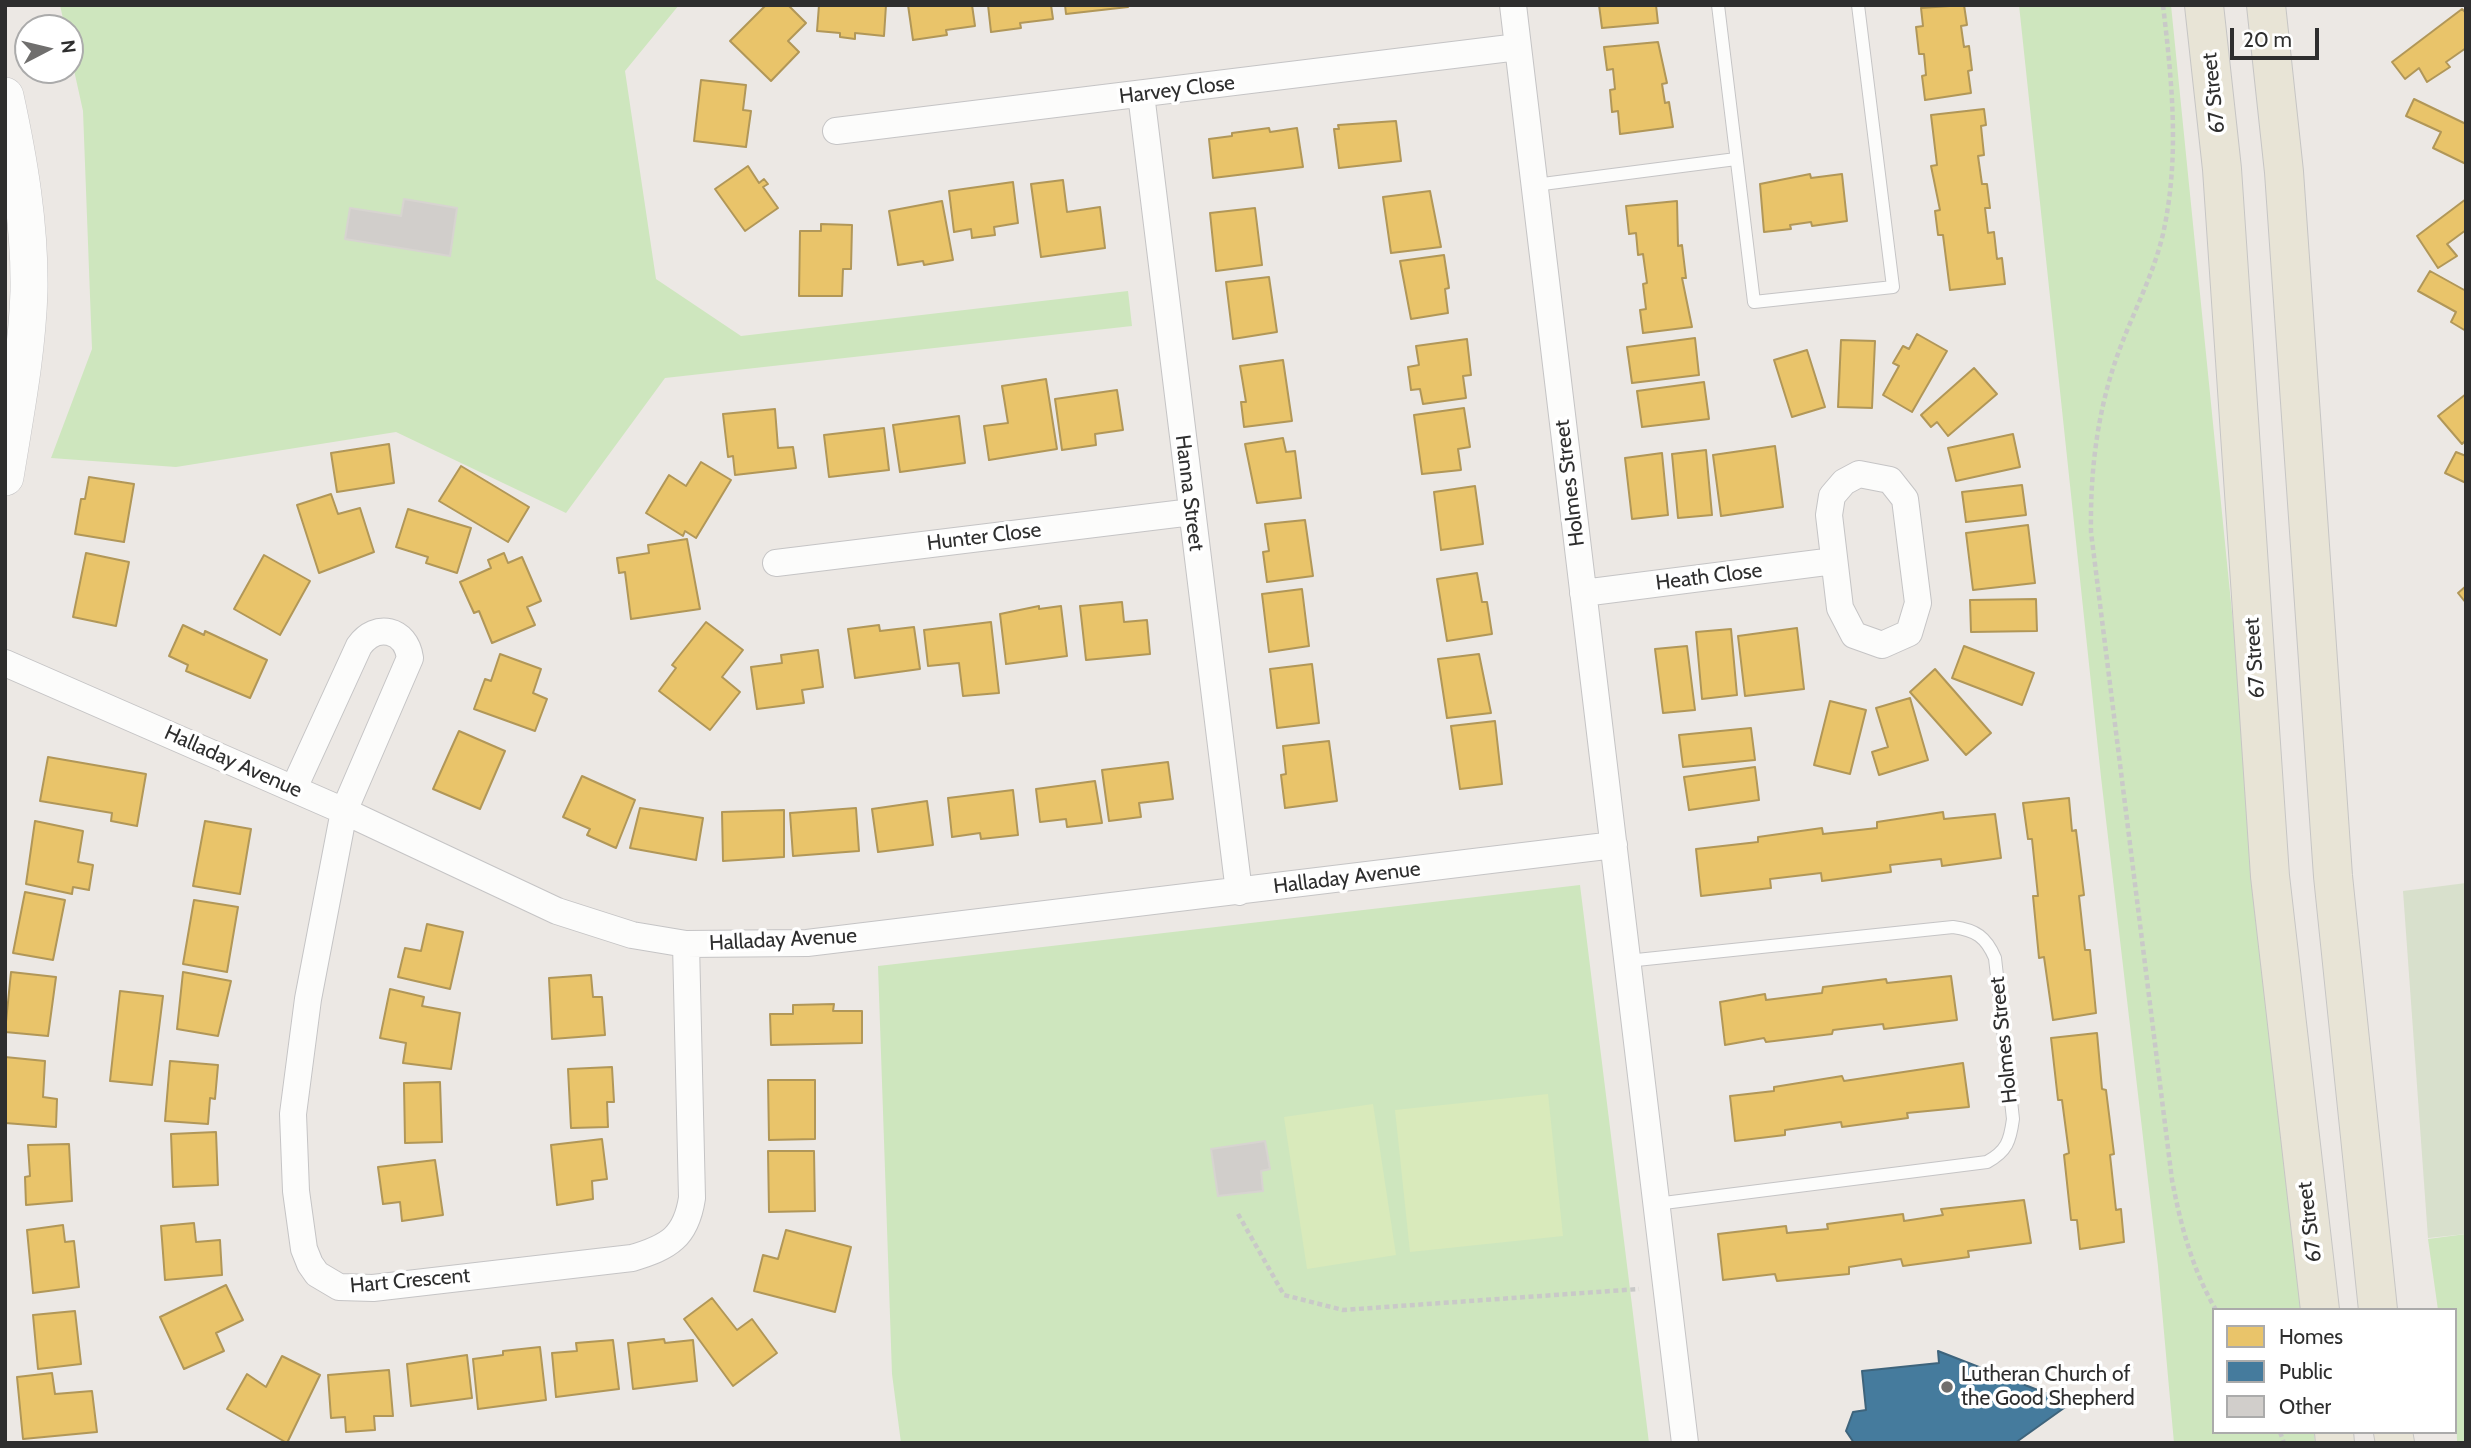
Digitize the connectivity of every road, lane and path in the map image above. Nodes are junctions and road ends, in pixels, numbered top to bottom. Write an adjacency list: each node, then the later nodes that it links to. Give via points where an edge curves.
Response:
1 (1513, 5): 7 (street, Holmes Street)
2 (1717, 5): 11 (lane)
3 (1858, 5): 11 (lane, via 1894,287 1755,302)
4 (2163, 5): 29 (path, via 2174,111 2172,183 2151,274 2107,390 2091,472 2091,532 2172,1180 2191,1258)
5 (2204, 5): 30 (main road, 67 Street, via 2223,183 2270,876)
6 (2266, 5): 31 (main road, via 2284,172 2333,876)
7 (1518, 47): 8 (street, Harvey Close); 12 (street, Holmes Street)
8 (1141, 94): 10 (street, Harvey Close); 15 (street, Hanna Street)
9 (5, 96): 13 (street, via 27,236 26,339)
10 (836, 131)
11 (1736, 159): 12 (lane)
12 (1535, 185): 18 (street, Holmes Street)
13 (11, 402): 14 (street)
14 (5, 477)
15 (1192, 512): 17 (street, Hunter Close); 23 (street, Hanna Street)
16 (1834, 561): 16 (street, via 1840,608 1854,635 1882,645 1909,633 1918,603 1912,551 1905,499 1890,480 1859,474 1832,496 1829,515); 18 (street, Heath Close)
17 (776, 563)
18 (1583, 593): 22 (street, Holmes Street)
19 (5, 663): 20 (street, Halladay Avenue)
20 (293, 788): 21 (street, Halladay Avenue); 21 (street, Hart Crescent, via 359,646 372,633 394,633 408,646 407,672)
21 (344, 811): 24 (street, Halladay Avenue, via 557,911 632,935); 24 (street, Hart Crescent, via 308,999 293,1114 304,1250 317,1274 339,1287 373,1288 632,1258 675,1238 684,1228 692,1198)
22 (1614, 845): 23 (street, Halladay Avenue); 25 (street, Holmes Street)
23 (1239, 892): 24 (street, Halladay Avenue, via 807,943)
24 (686, 944)
25 (1627, 961): 26 (street, Holmes Street); 26 (lane, Holmes Street, via 1954,927 1970,929 1987,941 1995,958 2013,1119 2010,1142 2002,1154 1987,1163)
26 (1656, 1204): 28 (street, Holmes Street)
27 (1238, 1214): 28 (path, via 1284,1295 1343,1310)
28 (1666, 1287): 32 (street, Holmes Street)
29 (2215, 1308)
30 (2320, 1308)
31 (2378, 1308)
32 (1685, 1443)

